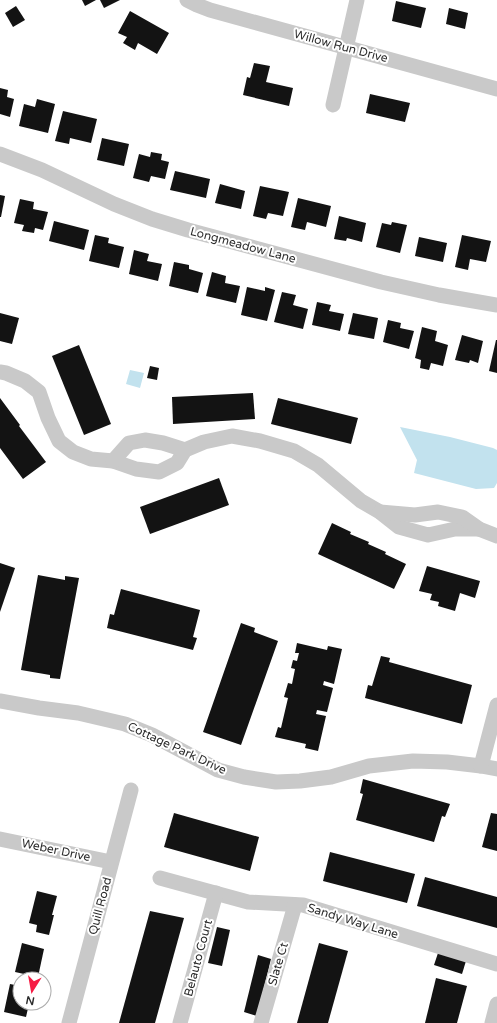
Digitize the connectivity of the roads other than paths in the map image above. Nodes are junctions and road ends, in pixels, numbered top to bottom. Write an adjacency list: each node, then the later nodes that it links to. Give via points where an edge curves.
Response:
1 (187, 0): 3 (street, Willow Run Drive, via 210,10)
2 (357, 0): 3 (street)
3 (346, 48): 4 (street, Willow Run Drive); 5 (street)
4 (497, 89)
5 (333, 105)
6 (0, 154): 7 (street, Longmeadow Lane, via 42,170 114,204 174,226 381,282)
7 (497, 305)
8 (0, 372): 10 (street, via 25,381 39,392 59,441 73,452 91,459)
9 (185, 450): 10 (street, via 145,440 129,444); 10 (street, via 177,463 159,472 136,469); 11 (street, via 204,442 232,436 294,451 318,465 361,501)
10 (113, 461)
11 (380, 512): 12 (street, via 415,515 438,512 462,516); 12 (street, via 400,527 428,535 455,529)
12 (479, 528): 13 (street)
13 (497, 536)
14 (0, 701): 16 (street, Cottage Park Drive, via 78,713 125,724 152,735 218,770 276,782 300,782 369,766 413,761)
15 (497, 705): 16 (street)
16 (482, 766): 17 (street, Cottage Park Drive)
17 (497, 769)
18 (131, 790): 20 (street, Quill Road)
19 (0, 838): 20 (street, Weber Drive)
20 (112, 862): 26 (street, Quill Road)
21 (160, 878): 22 (street, Sandy Way Lane)
22 (216, 893): 23 (street, Sandy Way Lane, via 248,902); 27 (street, Belauto Court)
23 (295, 905): 24 (street, Sandy Way Lane); 28 (street, Slate Ct)
24 (497, 964)
25 (497, 1004): 29 (street)
26 (69, 1023)
27 (180, 1023)
28 (261, 1023)
29 (492, 1023)

